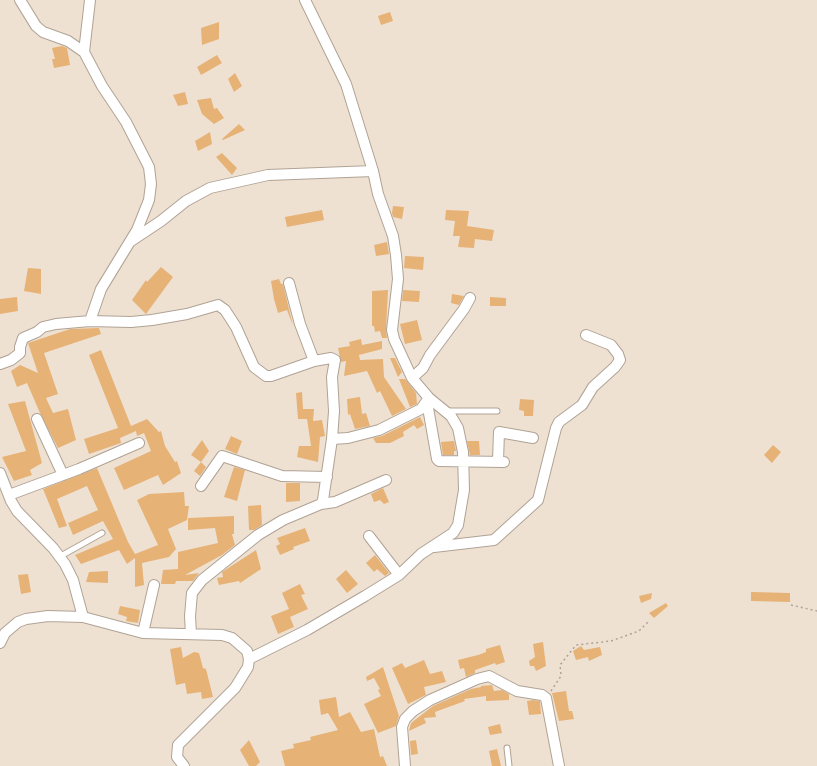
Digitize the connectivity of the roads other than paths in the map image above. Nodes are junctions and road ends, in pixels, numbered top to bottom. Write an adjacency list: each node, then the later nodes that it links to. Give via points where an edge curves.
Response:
1 (20, 0): 4 (street, via 36,26 43,32 68,41)
2 (90, 0): 4 (street)
3 (305, 0): 5 (street, via 346,84)
4 (84, 52): 6 (street, via 102,86 126,122 149,167 149,200)
5 (373, 171): 6 (street, via 268,175 210,188 186,201); 13 (street, via 393,236 396,255 398,279 392,334)
6 (131, 241): 9 (street, via 101,289)
7 (289, 282): 11 (street, via 300,324)
8 (470, 298): 13 (street, via 423,368)
9 (90, 321): 11 (street, via 152,320 218,305 225,310 236,327 254,367 266,376); 12 (street, via 43,327 23,338 20,353 12,360)
10 (586, 335): 31 (street, via 612,345 620,360 616,367 593,387 582,405 559,422 538,500 494,540)
11 (314, 361): 19 (street, via 331,358 335,360 332,377)
12 (0, 364)
13 (412, 378): 14 (street)
14 (428, 400): 15 (street); 19 (street, via 421,409 379,430 348,438); 21 (street, via 437,459 441,462)
15 (445, 411): 16 (lane); 21 (street, via 458,428)
16 (497, 411)
17 (37, 419): 23 (street)
18 (533, 438): 21 (street, via 499,432 501,462)
19 (332, 439): 24 (street)
20 (139, 443): 23 (street)
21 (463, 460): 31 (street, via 464,490 458,524 453,533)
22 (0, 473): 27 (street)
23 (63, 475): 27 (street)
24 (327, 476): 26 (street, via 282,476 222,456); 28 (street)
25 (386, 480): 28 (street, via 334,502)
26 (201, 486)
27 (9, 495): 32 (street, via 17,511 35,527)
28 (321, 504): 37 (street, via 283,520 258,535 202,580 192,593)
29 (102, 533): 32 (lane)
30 (369, 536): 33 (street)
31 (432, 547): 33 (street)
32 (59, 557): 35 (street, via 73,580)
33 (399, 574): 39 (street, via 307,630)
34 (154, 585): 36 (street)
35 (83, 617): 36 (street); 38 (street, via 48,616 26,619 11,627)
36 (143, 633): 37 (street)
37 (191, 634): 39 (street, via 222,635 232,638 243,646)
38 (0, 643)
39 (249, 659): 41 (street, via 246,674 235,688 178,745 177,757)
40 (507, 748): 43 (lane)
41 (184, 766)
42 (405, 766): 44 (street, via 402,727 405,719 430,700 489,676 517,691 546,698)
43 (509, 766)
44 (558, 766)

